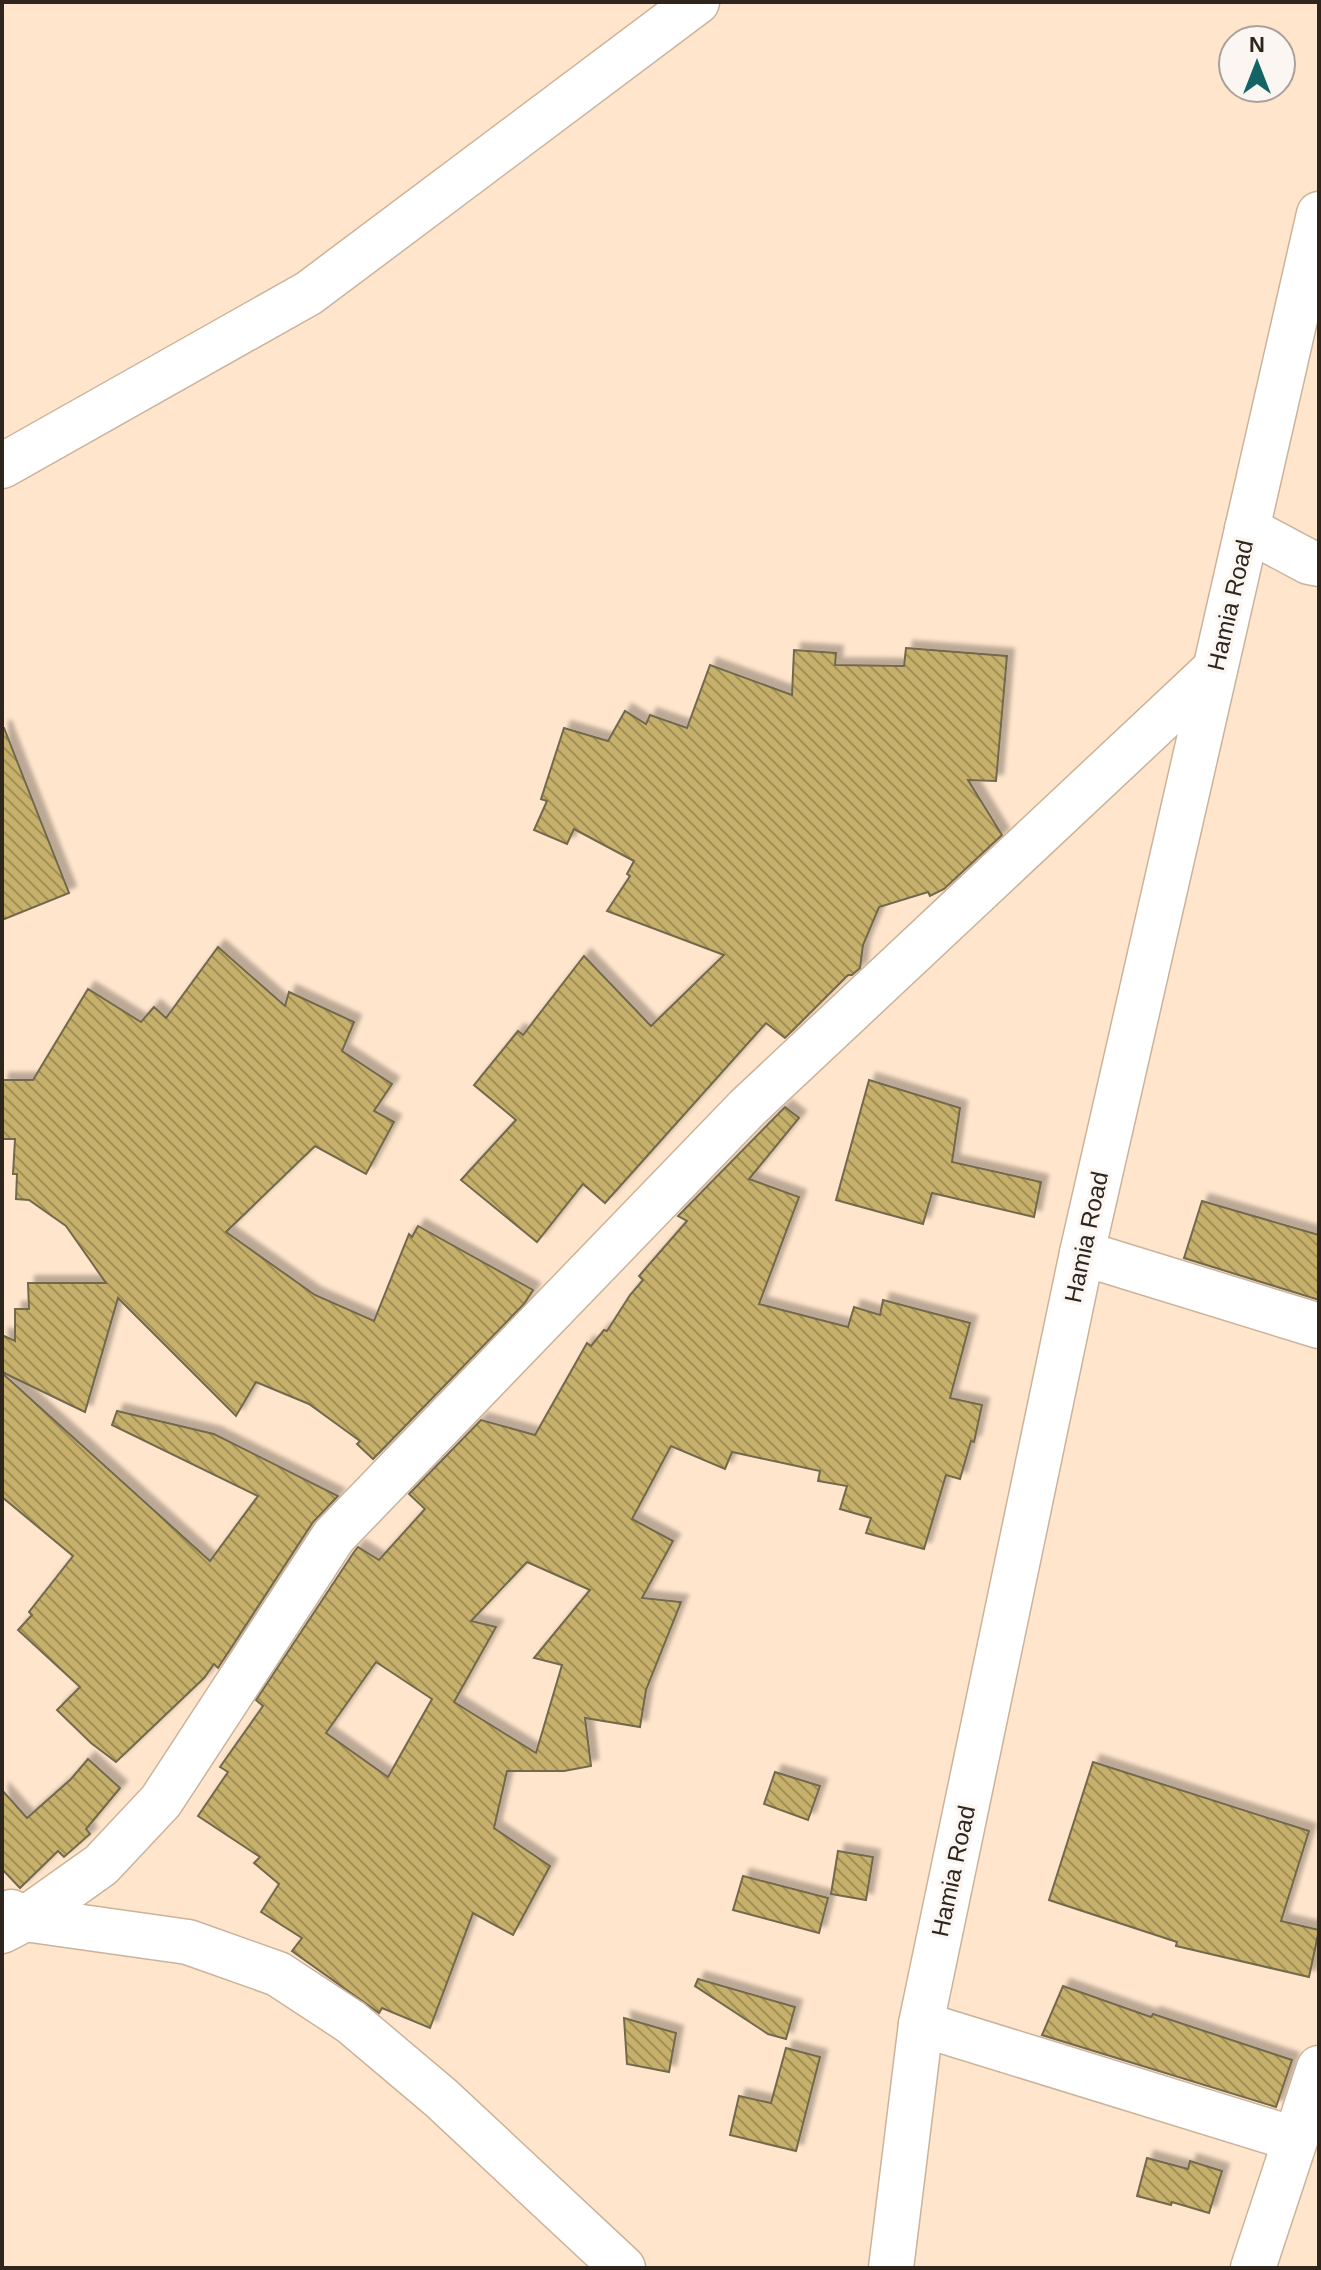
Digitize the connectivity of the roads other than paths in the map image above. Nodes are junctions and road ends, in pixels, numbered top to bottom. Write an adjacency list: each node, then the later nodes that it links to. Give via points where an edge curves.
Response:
1 (697, 2): 5 (street, via 309,293)
2 (1319, 214): 4 (street, Hamia Road)
3 (1319, 260): 4 (street)
4 (1299, 300): 6 (street, Hamia Road)
5 (2, 466)
6 (1247, 529): 7 (street); 8 (street, Hamia Road)
7 (1319, 564)
8 (1215, 669): 9 (street, Hamia Road); 11 (street, via 747,1108 334,1536 161,1801 101,1865)
9 (1082, 1253): 10 (street); 12 (street, Hamia Road)
10 (1319, 1326)
11 (10, 1919): 15 (street, via 188,1942 278,1974 351,2022 441,2098)
12 (921, 2024): 14 (street); 16 (street, Hamia Road)
13 (1319, 2068): 14 (street)
14 (1294, 2139): 17 (street)
15 (623, 2268)
16 (891, 2268)
17 (1253, 2268)

